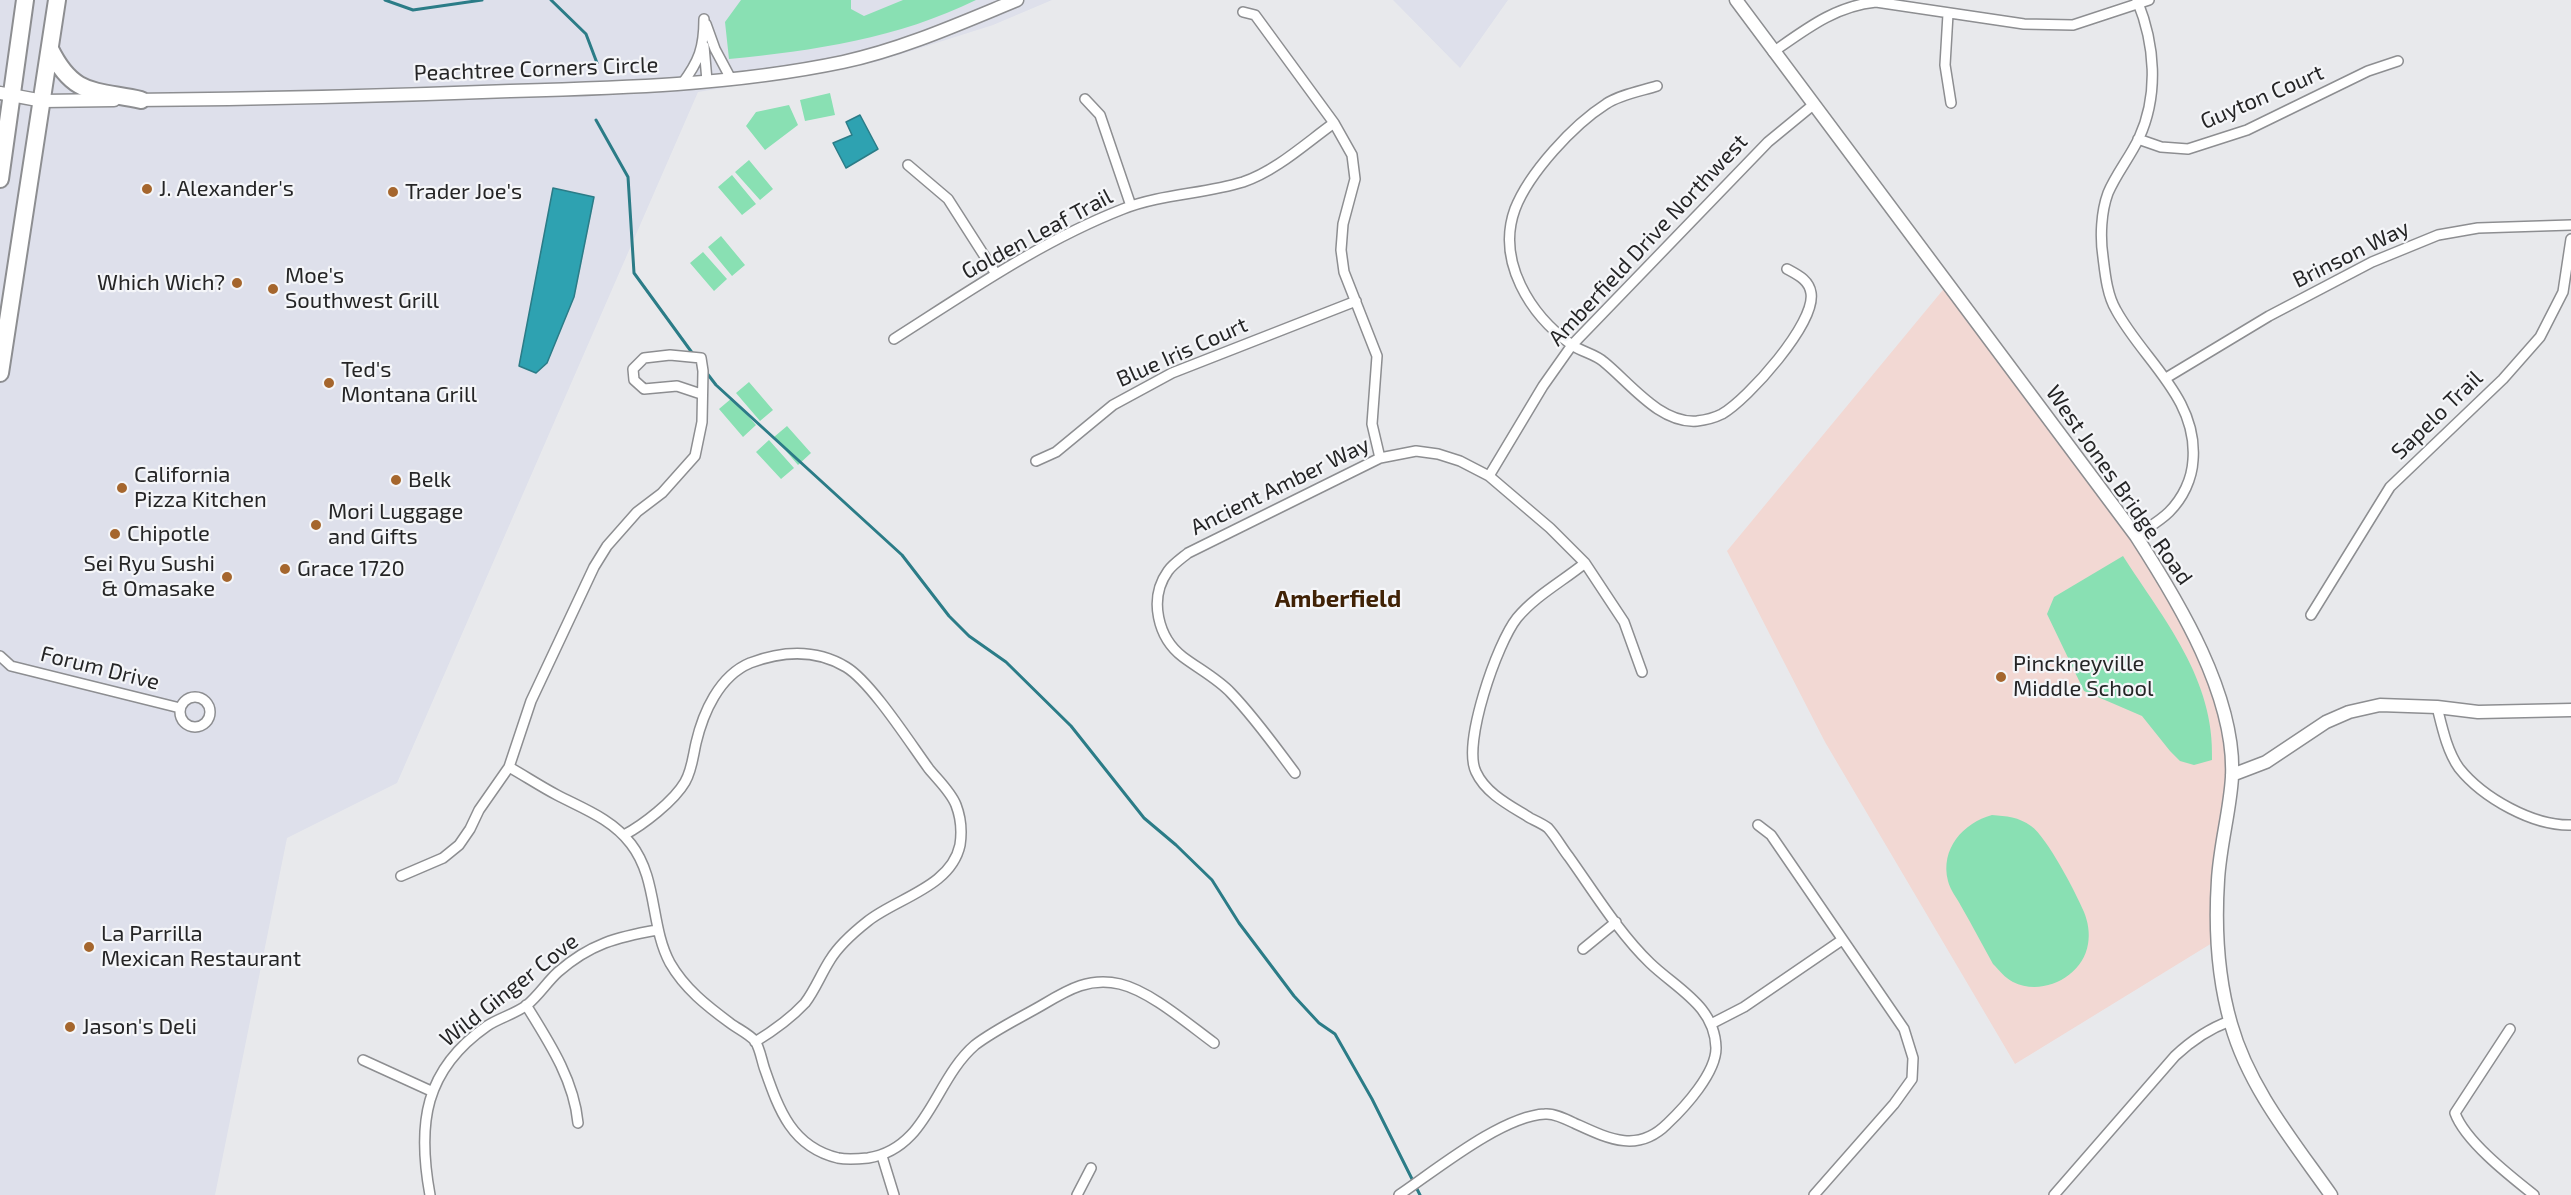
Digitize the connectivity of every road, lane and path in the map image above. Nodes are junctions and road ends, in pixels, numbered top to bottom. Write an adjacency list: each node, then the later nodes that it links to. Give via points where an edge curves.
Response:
1 (25, 0): 20 (highway)
2 (57, 0): 11 (highway)
3 (1017, 0): 14 (street, Peachtree Corners Circle, via 930,35 844,62)
4 (1736, 0): 12 (street, West Jones Bridge Road)
5 (2149, 0): 7 (street)
6 (1856, 2): 9 (street, via 1904,5); 12 (street, via 1830,14)
7 (2138, 2): 9 (street, via 2073,25 2024,24); 25 (street, via 2153,70 2153,88)
8 (1243, 12): 24 (street, via 1255,15)
9 (1948, 14): 22 (street, via 1945,65)
10 (704, 44): 14 (street, via 704,19); 15 (street); 16 (street)
11 (50, 49): 19 (highway, via 64,75 81,87); 21 (highway)
12 (1773, 52): 23 (street, West Jones Bridge Road)
13 (2398, 61): 25 (street, Guyton Court, via 2368,71 2247,130 2188,149 2161,147)
14 (731, 79): 15 (street, Peachtree Corners Circle)
15 (707, 81): 16 (street, Peachtree Corners Circle)
16 (682, 84): 19 (street, Peachtree Corners Circle)
17 (1657, 86): 35 (street, via 1607,103 1575,130 1532,176 1509,226 1512,262 1523,291 1541,316)
18 (1084, 99): 28 (street, via 1100,115)
19 (141, 100): 21 (street, Peachtree Corners Circle)
20 (6, 101): 21 (street, Peachtree Corners Circle); 27 (highway)
21 (43, 101): 36 (highway)
22 (1951, 103)
23 (1813, 105): 35 (street, Amberfield Drive Northwest, via 1768,142); 42 (street, West Jones Bridge Road)
24 (1334, 123): 28 (street, Golden Leaf Trail, via 1263,174); 33 (street, via 1352,155 1355,179 1343,224 1341,250 1344,273)
25 (2139, 139): 37 (street, via 2108,194 2102,256 2115,309)
26 (908, 165): 32 (street, via 948,199)
27 (0, 179)
28 (1131, 206): 32 (street, Golden Leaf Trail)
29 (2571, 225): 37 (street, Brinson Way, via 2478,228 2438,235 2362,267 2269,316)
30 (2571, 239): 44 (street, Sapelo Trail, via 2563,292 2540,338 2503,379 2390,487)
31 (1787, 269): 35 (street, via 1804,278 1811,291 1812,306 1769,370 1748,393 1711,419 1680,420 1671,416 1602,360)
32 (996, 274): 34 (street, Golden Leaf Trail)
33 (1356, 301): 39 (street, via 1377,356 1372,424); 40 (street, Blue Iris Court, via 1172,373 1113,405 1056,452)
34 (894, 339)
35 (1572, 345): 41 (street, Amberfield Drive Northwest)
36 (0, 373)
37 (2166, 378): 42 (street, via 2182,405 2195,441 2192,471 2185,491 2168,513)
38 (701, 394): 38 (street, via 701,358 644,358 633,369 634,380 644,388 677,386); 52 (street, via 701,430 695,456 662,493 637,512 594,567 531,701)
39 (1380, 458): 41 (street, Ancient Amber Way, via 1416,452 1438,454); 53 (street, Ancient Amber Way, via 1188,553 1168,570 1160,585 1159,617 1162,633 1170,645 1230,691)
40 (1036, 461)
41 (1489, 476): 43 (street, Ancient Amber Way)
42 (2136, 536): 54 (street, West Jones Bridge Road, via 2169,587 2201,650 2221,704)
43 (1585, 563): 48 (street, Ancient Amber Way, via 1624,622); 59 (street, via 1519,616 1502,643 1471,752 1475,772 1487,788 1547,827)
44 (2311, 615)
45 (0, 656): 46 (street, Forum Drive)
46 (11, 666): 47 (street, Forum Drive); 50 (street, Forum Drive)
47 (0, 670)
48 (1642, 672)
49 (2437, 707): 51 (street, via 2478,712); 54 (street, via 2380,705 2349,712 2326,722 2266,762); 56 (street, via 2444,735 2459,767 2493,798 2534,819)
50 (180, 708)
51 (2571, 710)
52 (509, 767): 57 (street, via 597,814); 58 (street, via 459,845 443,858)
53 (1295, 772)
54 (2232, 775): 64 (street, West Jones Bridge Road, via 2218,879 2217,940)
55 (1758, 825): 61 (street, via 1771,835)
56 (2571, 825)
57 (624, 835): 60 (street, via 645,870); 67 (street, via 676,794 685,782 707,707 729,678 748,664 784,653 827,658 848,668 869,689 955,803 961,828 960,846 947,871 858,930 831,957 797,1011)
58 (401, 876)
59 (1616, 922): 62 (street); 65 (street, via 1649,962 1700,1005)
60 (657, 930): 63 (street, Wild Ginger Cove, via 623,936 583,952); 67 (street, via 670,962 690,991)
61 (1842, 940): 65 (street, via 1744,1007); 78 (street, via 1904,1029 1913,1058 1912,1079)
62 (1583, 949)
63 (526, 1005): 70 (street, Wild Ginger Cove, via 487,1026 465,1044); 71 (street, via 568,1081)
64 (2230, 1021): 79 (street, via 2192,1041 2175,1056); 80 (street, West Jones Bridge Road, via 2239,1050 2266,1103)
65 (1711, 1024): 77 (street, via 1715,1062 1698,1088 1658,1133 1628,1142 1614,1141 1548,1113 1522,1117)
66 (2510, 1029): 81 (street, via 2455,1113 2460,1126 2508,1176)
67 (755, 1042): 72 (street, via 779,1110 801,1141 837,1158)
68 (1214, 1043): 72 (street, via 1124,985 1105,981 1072,988 975,1046 941,1088 915,1134)
69 (363, 1060): 70 (street)
70 (431, 1091): 74 (street, Wild Ginger Cove, via 424,1144)
71 (578, 1123)
72 (882, 1156): 75 (street)
73 (1091, 1168): 76 (street)
74 (430, 1195)
75 (894, 1195)
76 (1077, 1195)
77 (1399, 1195)
78 (1814, 1195)
79 (2054, 1195)
80 (2331, 1195)
81 (2534, 1195)

